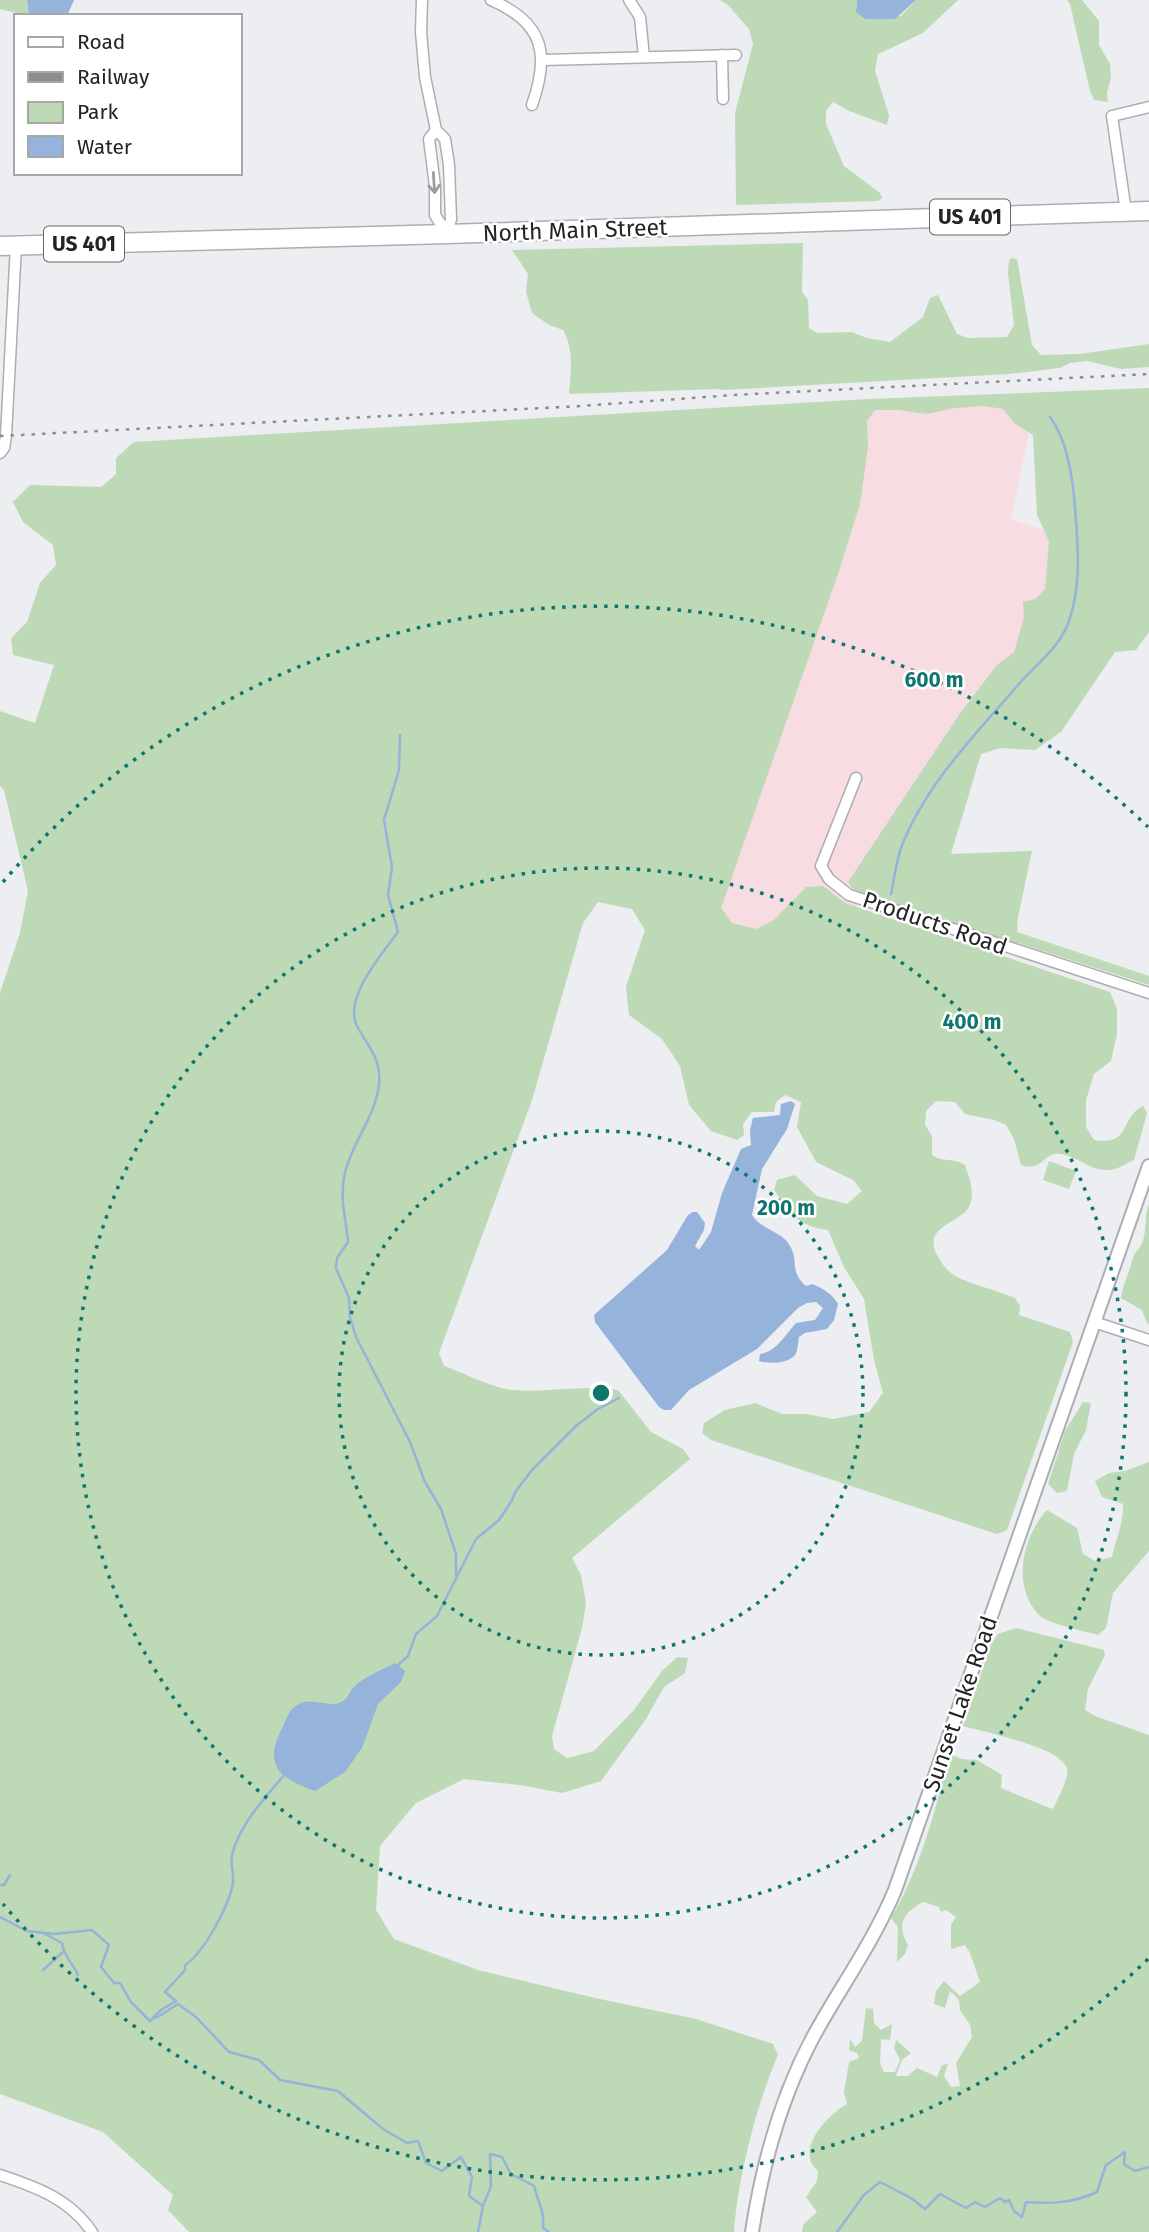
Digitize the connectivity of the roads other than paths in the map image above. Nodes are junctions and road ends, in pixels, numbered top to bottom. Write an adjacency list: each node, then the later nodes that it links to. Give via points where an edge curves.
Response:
1 (422, 0): 12 (street, via 425,77)
2 (491, 0): 4 (street)
3 (629, 0): 7 (street, via 640,17)
4 (512, 4): 8 (street, via 536,34)
5 (722, 55): 6 (street); 7 (street); 9 (street)
6 (736, 55)
7 (644, 57): 8 (street)
8 (543, 60): 10 (street)
9 (723, 99)
10 (532, 105)
11 (1149, 107): 14 (street, via 1112,116)
12 (436, 130): 15 (street, via 445,139 449,165 451,219); 15 (street, one-way to 15, via 429,139 435,215)
13 (1149, 211): 14 (highway, North Main Street / US 401)
14 (1126, 212): 15 (highway, North Main Street / US 401)
15 (447, 234): 16 (highway, North Main Street / US 401)
16 (8, 245): 17 (street, via 6,436)
17 (0, 453)
18 (856, 778): 19 (street, Products Road, via 821,866 849,895)
19 (1149, 993)
20 (1149, 1167): 21 (main road, Sunset Lake Road)
21 (1094, 1322): 22 (street); 25 (main road, Sunset Lake Road, via 895,1890 796,2074 774,2136)
22 (1149, 1340)
23 (0, 2175): 24 (street, via 64,2202)
24 (92, 2232)
25 (752, 2232)

